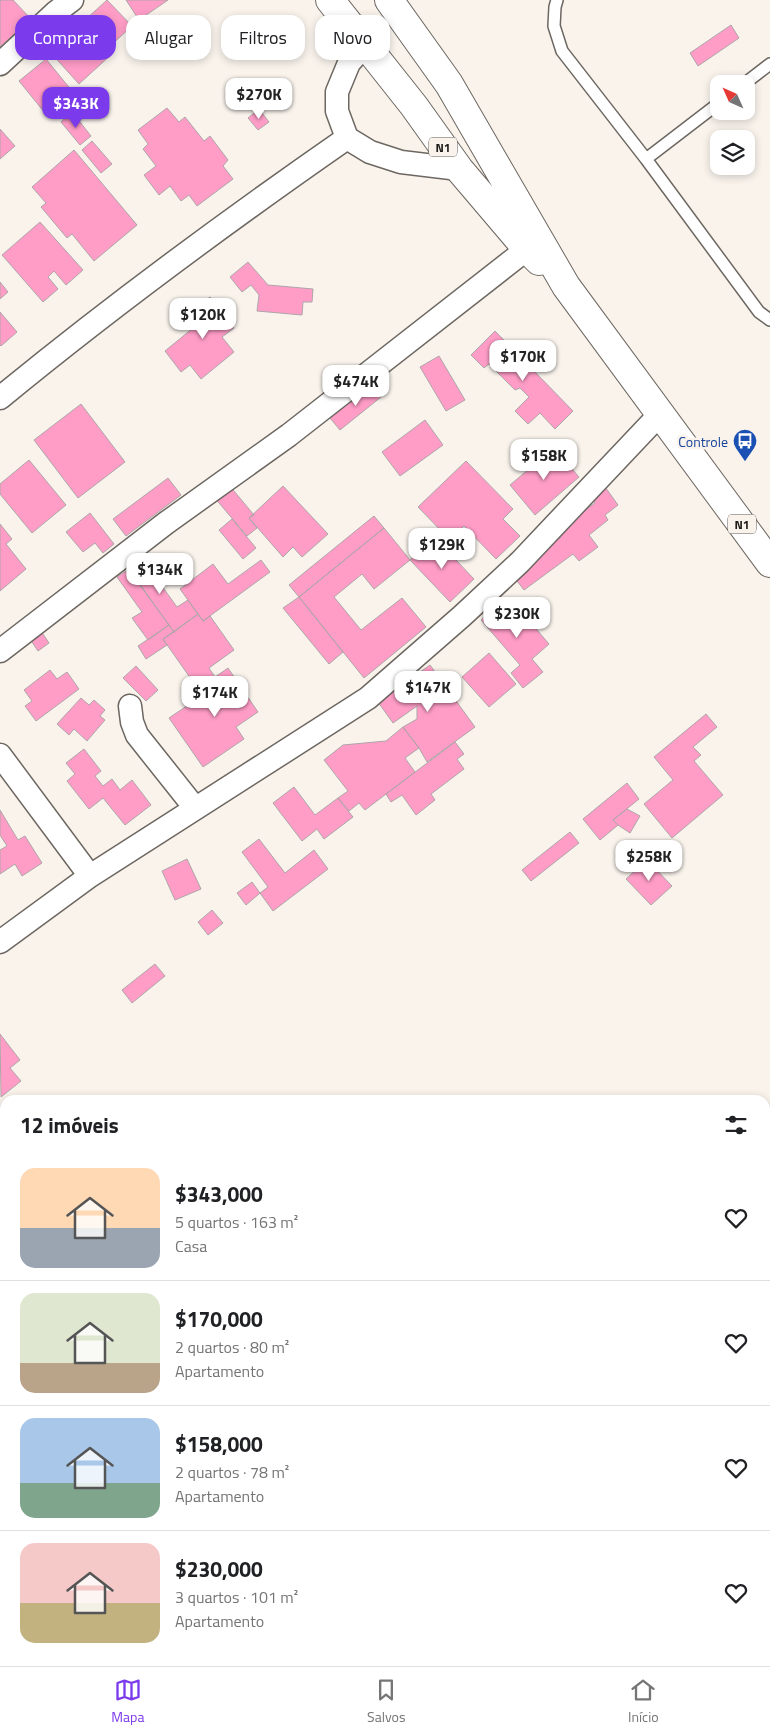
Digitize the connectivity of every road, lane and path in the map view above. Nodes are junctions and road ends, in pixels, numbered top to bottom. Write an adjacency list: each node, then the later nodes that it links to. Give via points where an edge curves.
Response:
1 (72, 0): 8 (street)
2 (330, 0): 5 (highway, N1)
3 (557, 0): 13 (lane, via 554,26 562,51)
4 (391, 1): 16 (highway, N1, via 449,84)
5 (342, 15)
6 (352, 60): 12 (street, via 337,92 337,111)
7 (377, 60): 14 (highway, N1)
8 (0, 64)
9 (770, 64): 10 (lane)
10 (755, 76)
11 (710, 110): 13 (lane)
12 (347, 138): 14 (street, via 370,152 401,162); 18 (street, via 244,210)
13 (646, 159): 17 (lane, via 759,312)
14 (459, 169): 15 (highway, N1)
15 (527, 249): 16 (highway, N1); 21 (street, via 289,436 166,523)
16 (566, 286): 19 (highway, N1)
17 (770, 320)
18 (0, 398)
19 (660, 414): 20 (highway, N1); 24 (street, via 520,562 368,698)
20 (770, 563)
21 (0, 651)
22 (130, 706): 24 (street, via 137,735)
23 (0, 755): 25 (street)
24 (195, 808): 25 (street)
25 (90, 876): 26 (street)
26 (0, 942)

